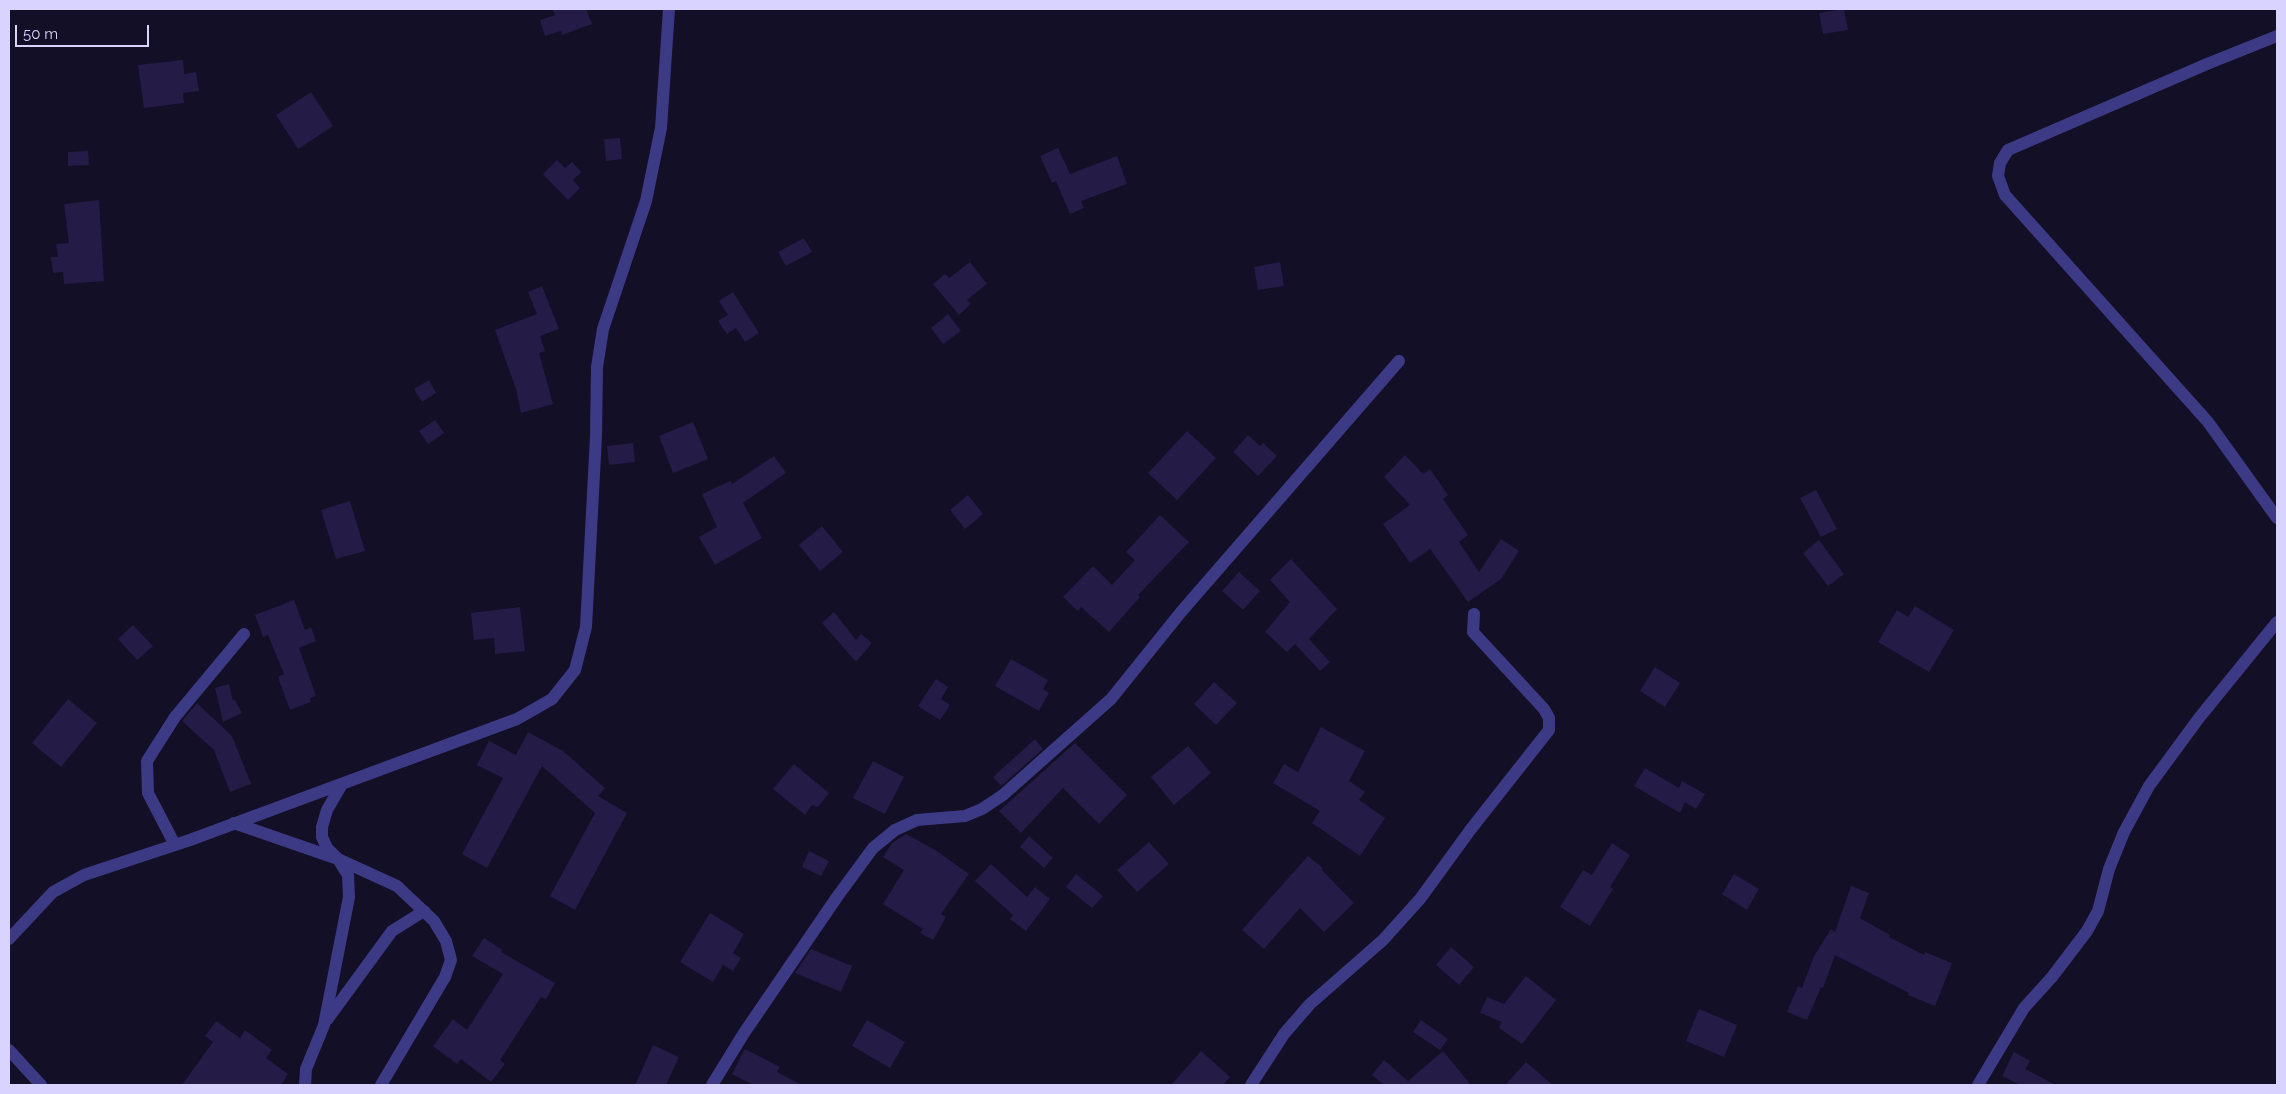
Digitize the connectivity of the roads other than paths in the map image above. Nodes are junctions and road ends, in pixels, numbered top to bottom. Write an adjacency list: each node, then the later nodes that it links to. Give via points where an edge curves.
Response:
1 (670, 9): 8 (street, via 661,128 646,201 603,329 596,367 596,436 586,627 575,670 552,700 517,719)
2 (2277, 36): 4 (street, via 2008,150 2000,163 1998,176 2005,195 2208,422)
3 (1399, 361): 19 (street, via 1181,612 1111,699 982,809 965,816 917,820 895,830 873,848 755,1017)
4 (2277, 518)
5 (1474, 614): 20 (street, via 1473,632 1544,709 1549,718 1549,730 1420,899 1383,940 1310,1004 1284,1034)
6 (2277, 622): 21 (street, via 2149,786 2124,832 2109,869 2098,912 2052,977 2024,1008)
7 (244, 634): 10 (street, via 175,717 147,761 148,793)
8 (342, 784): 9 (street); 11 (street, via 327,810 322,827 327,848)
9 (234, 823): 10 (street); 11 (street)
10 (175, 845): 13 (street, via 84,875 53,892)
11 (338, 859): 12 (street, via 397,886); 14 (street, via 348,875 349,897)
12 (424, 911): 14 (street, via 392,931); 18 (street, via 446,941 451,960 445,977)
13 (9, 939)
14 (324, 1025): 17 (street, via 306,1069)
15 (9, 1050): 16 (street)
16 (40, 1085)
17 (305, 1085)
18 (381, 1085)
19 (712, 1085)
20 (1251, 1085)
21 (1978, 1085)

